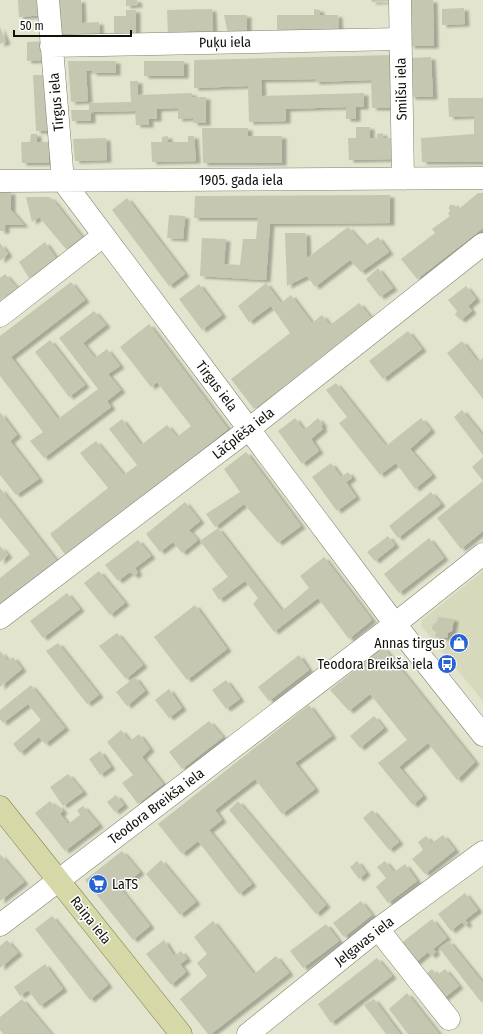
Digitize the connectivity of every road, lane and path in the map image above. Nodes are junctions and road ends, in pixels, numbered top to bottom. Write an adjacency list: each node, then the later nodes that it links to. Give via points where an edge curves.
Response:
1 (48, 0): 4 (street, Tirgus iela)
2 (400, 0): 3 (street, Smilšu iela)
3 (400, 39): 4 (street, Puķu iela); 5 (street, Smilšu iela)
4 (51, 46): 8 (street, Tirgus iela)
5 (403, 178): 6 (street, 1905. gada iela); 8 (street, 1905. gada iela)
6 (483, 178)
7 (0, 181): 8 (street, 1905. gada iela)
8 (62, 181): 9 (street, Tirgus iela)
9 (103, 236): 11 (street); 12 (street, Tirgus iela)
10 (483, 244): 12 (street, Lāčplēša iela)
11 (0, 316)
12 (249, 429): 14 (street, Lāčplēša iela); 15 (street, Tirgus iela)
13 (483, 554): 15 (street, Teodora Breikša iela)
14 (0, 618)
15 (395, 624): 16 (street, Tirgus iela); 19 (street, Teodora Breikša iela)
16 (483, 735)
17 (0, 807): 19 (main road, Raiņa iela)
18 (483, 852): 21 (street, Jelgavas iela)
19 (59, 880): 20 (street, Teodora Breikša iela); 23 (main road, Raiņa iela)
20 (0, 925)
21 (378, 929): 22 (street); 24 (street, Jelgavas iela)
22 (449, 1020)
23 (182, 1034)
24 (248, 1034)

